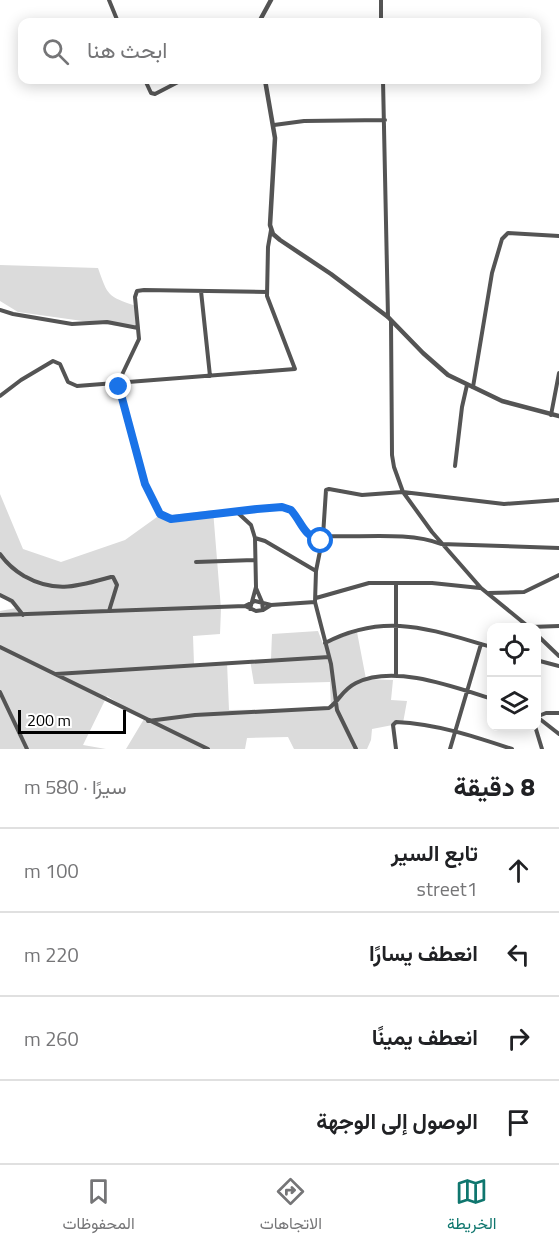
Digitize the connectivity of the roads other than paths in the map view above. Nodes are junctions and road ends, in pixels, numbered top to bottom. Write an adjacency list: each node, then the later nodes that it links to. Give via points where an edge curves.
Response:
1 (109, 0): 4 (street)
2 (271, 0): 5 (street)
3 (381, 0): 6 (street)
4 (116, 18)
5 (261, 18)
6 (381, 18)
7 (147, 84): 8 (street, via 155,94)
8 (174, 84)
9 (266, 84): 12 (street)
10 (383, 84): 11 (street)
11 (385, 120): 12 (street); 18 (street)
12 (274, 125): 13 (street)
13 (271, 230): 16 (street); 18 (street)
14 (559, 236): 23 (street, via 508,234 502,239)
15 (201, 291): 16 (street); 19 (street, via 137,291); 21 (street)
16 (267, 292): 21 (street, via 295,369)
17 (0, 310): 19 (street, via 72,324 107,322)
18 (390, 319): 23 (street, via 440,370); 28 (street, via 393,455)
19 (138, 328): 22 (street, via 138,342)
20 (559, 373): 25 (street)
21 (210, 376): 22 (street)
22 (119, 381): 24 (street, via 77,386 68,382 60,364 53,360); 30 (street, via 139,466 160,514 171,519)
23 (470, 386): 25 (street, via 511,404); 27 (street, via 462,407)
24 (0, 396)
25 (551, 415): 26 (street)
26 (559, 416)
27 (455, 466)
28 (403, 492): 29 (street, via 504,504); 32 (street, via 372,496 326,490); 33 (street)
29 (559, 500)
30 (237, 513): 31 (street, via 251,525); 32 (street, via 289,508 307,534)
31 (255, 538): 36 (street); 38 (street)
32 (322, 539): 33 (street, via 410,538); 38 (street)
33 (441, 544): 34 (street); 42 (street)
34 (559, 548)
35 (0, 554): 52 (street, via 13,569 57,588 113,577 117,585)
36 (254, 560): 37 (street); 41 (street)
37 (196, 562)
38 (316, 571): 45 (street)
39 (559, 575): 43 (street, via 524,592)
40 (396, 583): 42 (street); 45 (street, via 358,585); 56 (street)
41 (256, 587): 46 (street); 47 (street)
42 (481, 588): 43 (street)
43 (487, 594): 55 (street)
44 (0, 595): 54 (street)
45 (315, 600): 48 (street); 60 (street)
46 (252, 601): 47 (street); 49 (street); 50 (street)
47 (262, 602): 48 (street); 51 (street)
48 (271, 605): 51 (street)
49 (245, 606): 50 (street); 52 (street)
50 (250, 610): 51 (street)
51 (263, 610)
52 (109, 611): 54 (street)
53 (0, 615): 54 (street)
54 (23, 615)
55 (524, 623)
56 (396, 625): 60 (street, via 350,633); 61 (street, via 438,631); 69 (street)
57 (559, 626): 58 (street)
58 (541, 627)
59 (541, 638): 64 (street)
60 (325, 643): 65 (street)
61 (481, 644): 62 (street); 70 (street)
62 (487, 646)
63 (0, 647): 68 (street)
64 (559, 656)
65 (329, 657): 68 (street); 73 (street)
66 (541, 661): 67 (street)
67 (559, 666)
68 (56, 674): 78 (street)
69 (396, 676): 70 (street); 73 (street, via 368,678)
70 (468, 691): 72 (street); 80 (street)
71 (0, 692): 83 (street)
72 (487, 697)
73 (336, 699): 76 (street, via 329,708); 85 (street, via 337,710)
74 (559, 713): 75 (street)
75 (541, 715)
76 (167, 718): 78 (street); 79 (street)
77 (541, 719): 82 (street)
78 (148, 721): 79 (street)
79 (164, 729): 84 (street)
80 (456, 731): 86 (street, via 394,723); 87 (street); 88 (street)
81 (537, 731): 89 (street)
82 (559, 734)
83 (27, 749)
84 (208, 749)
85 (356, 749)
86 (396, 749)
87 (450, 749)
88 (512, 749)
89 (542, 749)

